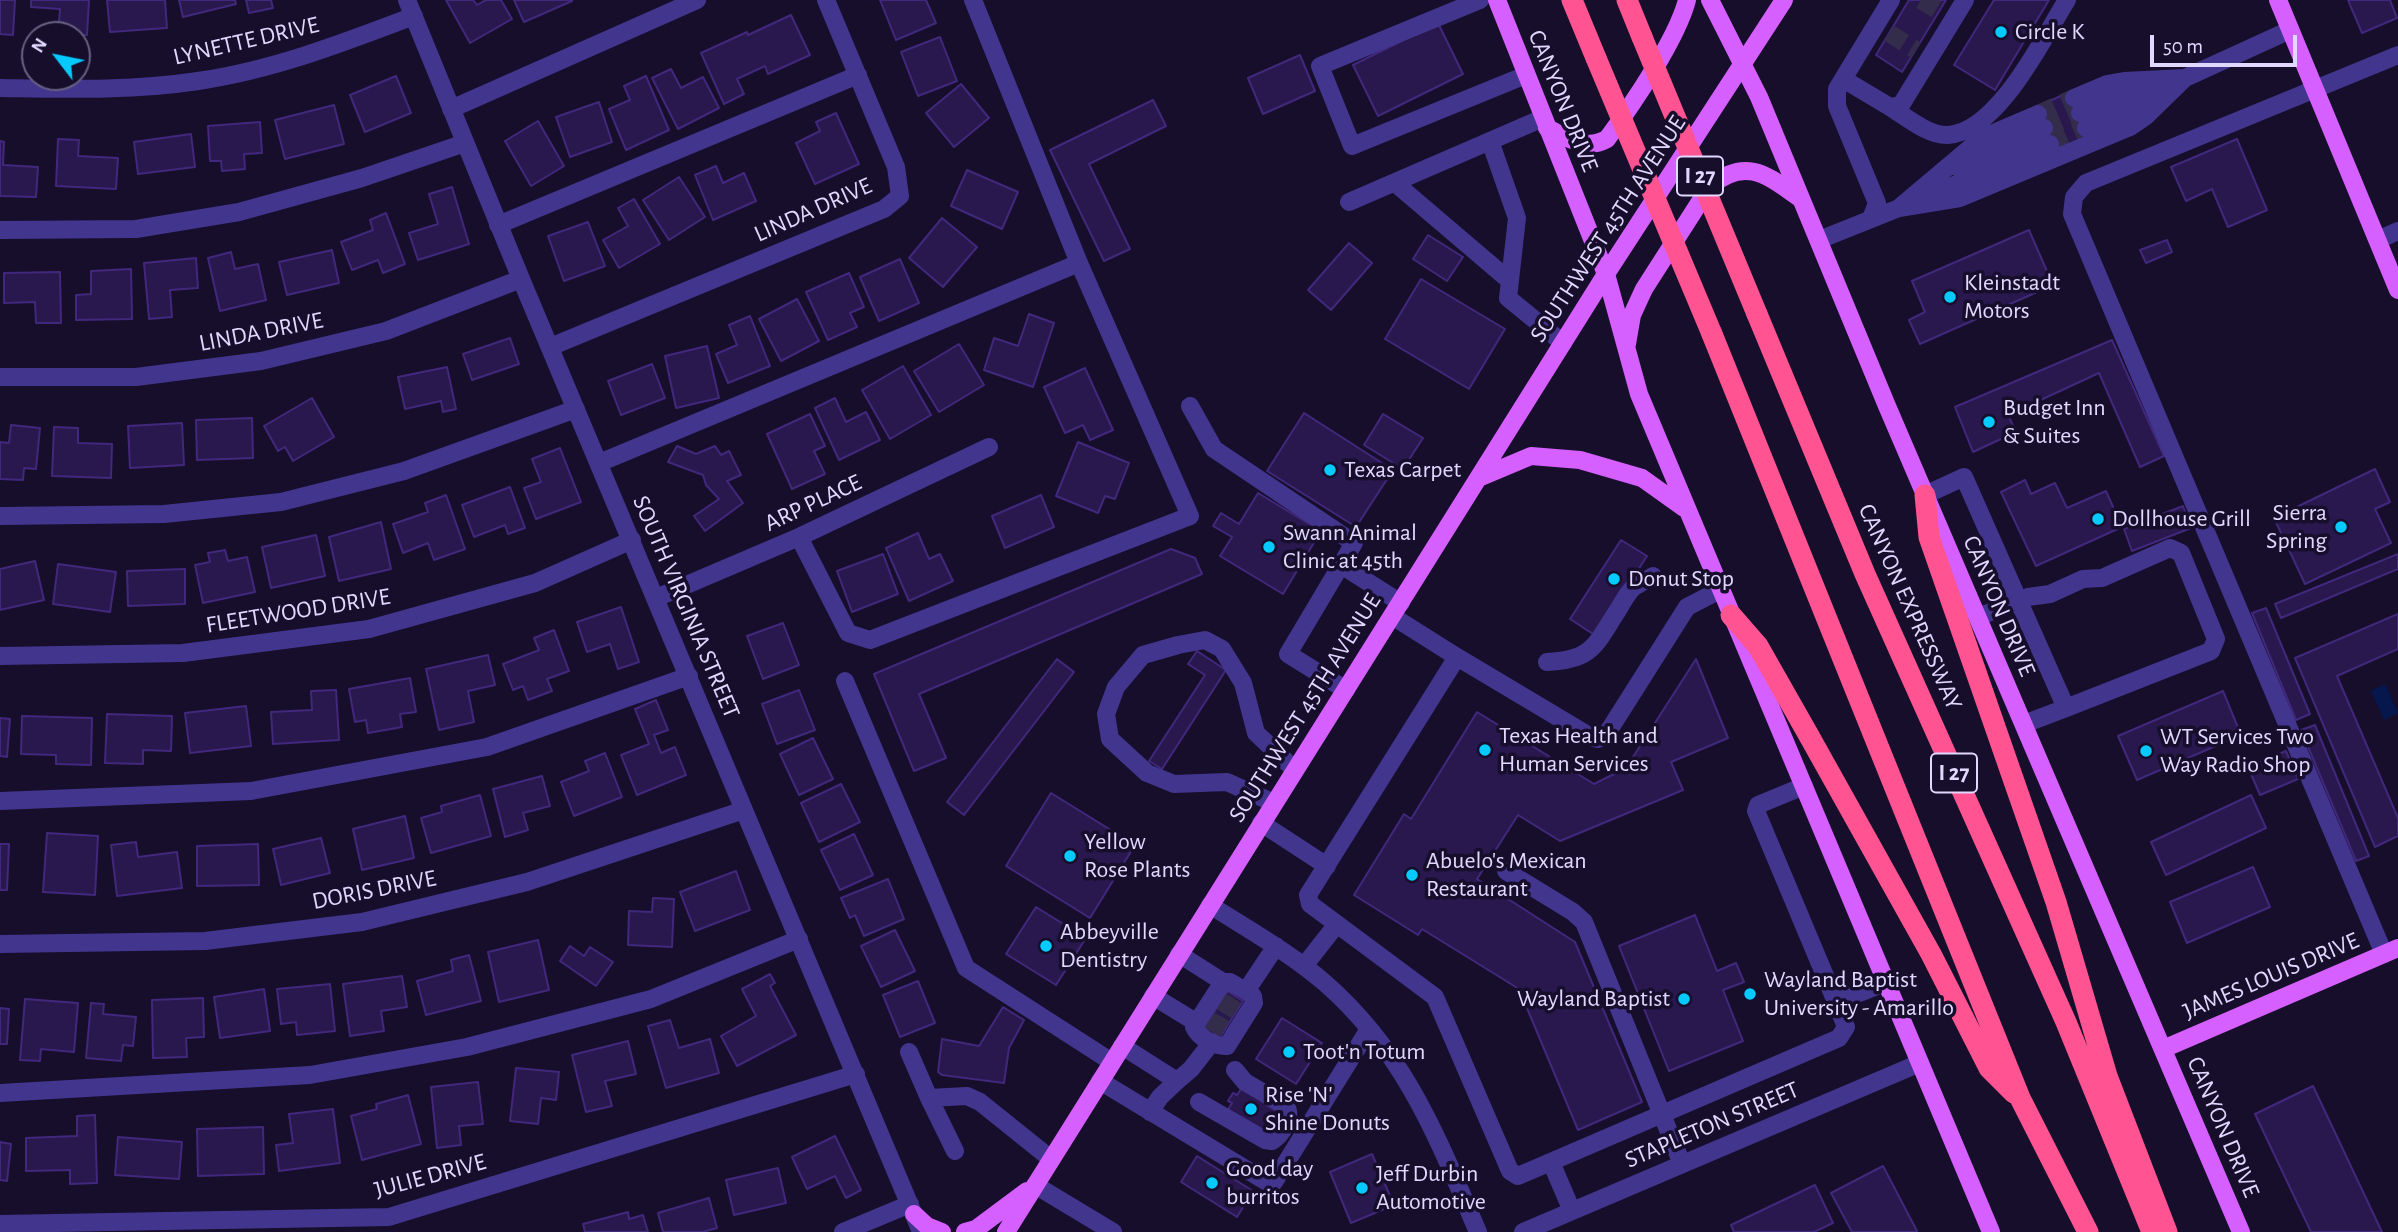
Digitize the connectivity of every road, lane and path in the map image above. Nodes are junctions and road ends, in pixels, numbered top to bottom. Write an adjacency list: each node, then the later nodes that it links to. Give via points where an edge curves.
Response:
1 (697, 0): 26 (street)
2 (826, 0): 19 (street)
3 (973, 0): 40 (street)
4 (1480, 0): 20 (street, via 1320,66 1352,146)
5 (1496, 0): 20 (main road, CANYON DRIVE)
6 (1572, 0): 109 (highway, I 27, bridge)
7 (1627, 0): 133 (highway, CANYON EXPRESSWAY / I 27, bridge, via 1865,575 2066,1022)
8 (1687, 0): 27 (main road, via 1679,23 1607,139 1585,145)
9 (1710, 0): 18 (main road, CANYON DRIVE)
10 (1784, 0): 18 (main road, SOUTHWEST 45TH AVENUE)
11 (1891, 0): 21 (street, via 1882,29)
12 (1965, 0): 25 (street, via 1946,15 1901,105)
13 (2067, 0): 25 (street, via 2013,88 1992,112 1965,130 1948,135 1931,131)
14 (2278, 0): 16 (main road)
15 (410, 8): 23 (street, LYNETTE DRIVE, via 300,59 199,81 109,90); 26 (street, SOUTH VIRGINIA STREET)
16 (2290, 30): 22 (street); 24 (main road)
17 (2398, 55): 24 (street)
18 (1743, 65): 31 (main road, CANYON DRIVE); 41 (main road, SOUTHWEST 45TH AVENUE)
19 (858, 75): 35 (street); 46 (street, LINDA DRIVE, via 896,167 900,196 884,209)
20 (1527, 75): 27 (main road, CANYON DRIVE)
21 (1843, 79): 25 (street); 34 (street, via 1837,89 1837,106 1877,204)
22 (2174, 82): 22 (street, via 2141,104 2080,113 2106,84); 33 (street, via 2146,116 2130,127 1960,198)
23 (0, 88)
24 (2315, 89): 39 (main road); 88 (street, via 2086,183 2074,197 2072,214)
25 (1890, 107)
26 (451, 109): 29 (street, SOUTH VIRGINIA STREET)
27 (1545, 123): 28 (street); 41 (main road, CANYON DRIVE)
28 (1490, 141): 30 (street); 43 (street, via 1517,218)
29 (465, 143): 35 (street, SOUTH VIRGINIA STREET); 36 (street, via 239,212 136,229)
30 (1395, 183): 32 (street); 43 (street)
31 (1801, 199): 38 (main road, CANYON DRIVE); 47 (main road, via 1765,174 1747,170 1725,174 1710,186 1644,289 1632,315)
32 (1349, 202)
33 (1899, 208): 33 (street, via 1982,138 2044,129); 34 (street)
34 (1871, 219): 38 (street)
35 (498, 225): 42 (street, SOUTH VIRGINIA STREET)
36 (0, 230)
37 (2398, 231): 39 (street)
38 (1819, 240): 54 (main road, CANYON DRIVE)
39 (2378, 240): 44 (main road)
40 (1079, 263): 52 (street); 57 (street, via 1190,516 870,640 848,633)
41 (1606, 274): 45 (main road, SOUTHWEST 45TH AVENUE); 47 (main road, CANYON DRIVE)
42 (521, 279): 46 (street, SOUTH VIRGINIA STREET); 48 (street, LINDA DRIVE, via 386,331 261,362 136,377)
43 (1510, 281): 45 (street, via 1508,298)
44 (2398, 290)
45 (1563, 343): 53 (main road, SOUTHWEST 45TH AVENUE)
46 (550, 347): 50 (street, SOUTH VIRGINIA STREET)
47 (1626, 351): 55 (main road, CANYON DRIVE)
48 (0, 377)
49 (1190, 405): 59 (street, via 1214,449 1354,543)
50 (576, 409): 52 (street, SOUTH VIRGINIA STREET); 56 (street, via 404,471 281,502 164,514)
51 (989, 447): 57 (street, ARP PLACE)
52 (599, 463): 58 (street, SOUTH VIRGINIA STREET)
53 (1480, 477): 55 (main road, via 1531,456 1580,460 1642,478); 64 (main road, SOUTHWEST 45TH AVENUE)
54 (1925, 495): 63 (street, via 1964,477); 66 (main road, CANYON DRIVE); 134 (highway, via 1929,537 2056,902 2106,1076)
55 (1685, 509): 61 (main road, CANYON DRIVE)
56 (0, 516)
57 (799, 537): 62 (street, ARP PLACE)
58 (632, 540): 62 (street, SOUTH VIRGINIA STREET); 67 (street, FLEETWOOD DRIVE, via 535,583 369,629 183,653)
59 (1341, 565): 64 (street); 72 (street, via 1288,654)
60 (1653, 576): 69 (street, via 1628,594 1586,654)
61 (1720, 590): 65 (main road, CANYON DRIVE); 68 (street, via 1687,607 1606,735 1598,739)
62 (656, 598): 70 (street, SOUTH VIRGINIA STREET)
63 (2018, 601): 66 (street); 73 (street); 73 (street, via 2050,594 2083,579 2102,578 2170,548 2181,553 2216,639 2211,651)
64 (1397, 610): 68 (street); 72 (main road, SOUTHWEST 45TH AVENUE)
65 (1731, 615): 76 (main road, CANYON DRIVE); 109 (highway, via 1758,646 1777,678 1989,1068)
66 (1978, 617): 74 (main road, CANYON DRIVE)
67 (0, 656)
68 (1457, 657): 81 (street)
69 (1547, 662)
70 (689, 676): 77 (street, via 487,747 251,791); 79 (street, SOUTH VIRGINIA STREET)
71 (845, 681): 101 (street, via 966,968)
72 (1346, 690): 75 (main road, SOUTHWEST 45TH AVENUE)
73 (2066, 709): 74 (street)
74 (2024, 724): 99 (main road, CANYON DRIVE)
75 (1295, 770): 78 (main road, SOUTHWEST 45TH AVENUE); 78 (street, via 1256,733 1243,683 1222,649 1205,640 1143,655 1116,687 1106,714 1110,738 1147,773 1174,784 1227,782)
76 (1804, 786): 91 (main road, CANYON DRIVE); 95 (street, via 1758,805 1756,811)
77 (0, 801)
78 (1274, 803): 80 (main road, SOUTHWEST 45TH AVENUE)
79 (744, 810): 85 (street, SOUTH VIRGINIA STREET); 86 (street, DORIS DRIVE, via 527,882 362,922 205,941)
80 (1261, 823): 81 (street); 83 (main road, SOUTHWEST 45TH AVENUE)
81 (1327, 866): 84 (street, via 1308,895 1310,904)
82 (1506, 871): 112 (street, via 1584,922)
83 (1210, 905): 87 (street); 89 (main road, SOUTHWEST 45TH AVENUE)
84 (1338, 924): 90 (street); 116 (street, via 1435,997 1510,1171 1518,1176)
85 (799, 939): 104 (street, SOUTH VIRGINIA STREET); 107 (street, via 651,999 467,1047 310,1075)
86 (0, 944)
87 (1276, 946): 90 (street); 92 (street)
88 (2391, 951): 99 (main road, JAMES LOUIS DRIVE)
89 (1179, 954): 93 (street); 94 (main road, SOUTHWEST 45TH AVENUE)
90 (1304, 966): 97 (street)
91 (1887, 982): 95 (street); 102 (main road, CANYON DRIVE)
92 (1246, 991): 93 (street, via 1230,982); 98 (street, via 1254,1003)
93 (1219, 993): 96 (street)
94 (1153, 996): 96 (street); 101 (main road, SOUTHWEST 45TH AVENUE)
95 (1836, 1002): 112 (street, via 1846,1027 1839,1038)
96 (1203, 1019): 98 (street, via 1194,1027 1197,1032)
97 (1369, 1029): 113 (street, via 1274,1182); 129 (street, via 1428,1116)
98 (1224, 1035): 106 (street)
99 (2163, 1049): 135 (main road, CANYON DRIVE)
100 (909, 1052): 108 (street)
101 (1117, 1054): 105 (main road, SOUTHWEST 45TH AVENUE); 106 (street)
102 (1920, 1063): 117 (street, STAPLETON STREET); 131 (main road, CANYON DRIVE)
103 (1235, 1070): 110 (street, via 1245,1082 1286,1106 1289,1117 1276,1138 1265,1140)
104 (856, 1074): 120 (street, SOUTH VIRGINIA STREET); 122 (street, JULIE DRIVE, via 389,1217)
105 (1100, 1081): 111 (street); 115 (main road, SOUTHWEST 45TH AVENUE)
106 (1177, 1082): 111 (street)
107 (0, 1093)
108 (929, 1098): 114 (street); 115 (street, via 967,1096 980,1102)
109 (2020, 1098): 132 (highway, I 27)
110 (1199, 1102)
111 (1150, 1112): 113 (street)
112 (1662, 1114): 116 (street); 117 (street)
113 (1212, 1149): 119 (street, via 1213,1160 1261,1190)
114 (955, 1151)
115 (1051, 1159): 118 (main road, SOUTHWEST 45TH AVENUE)
116 (1551, 1163): 121 (street)
117 (1682, 1164): 121 (street, STAPLETON STREET)
118 (1035, 1185): 126 (main road); 127 (main road, SOUTHWEST 45TH AVENUE); 128 (street)
119 (1264, 1198)
120 (912, 1209): 123 (street); 124 (street, SOUTH VIRGINIA STREET); 125 (main road, via 927,1226)
121 (1572, 1211): 130 (street, STAPLETON STREET)
122 (0, 1224)
123 (843, 1232)
124 (921, 1232)
125 (942, 1232)
126 (965, 1232)
127 (1006, 1232)
128 (1113, 1232)
129 (1478, 1232)
130 (1523, 1232)
131 (1991, 1232)
132 (2088, 1232)
133 (2152, 1232)
134 (2167, 1232)
135 (2241, 1232)

